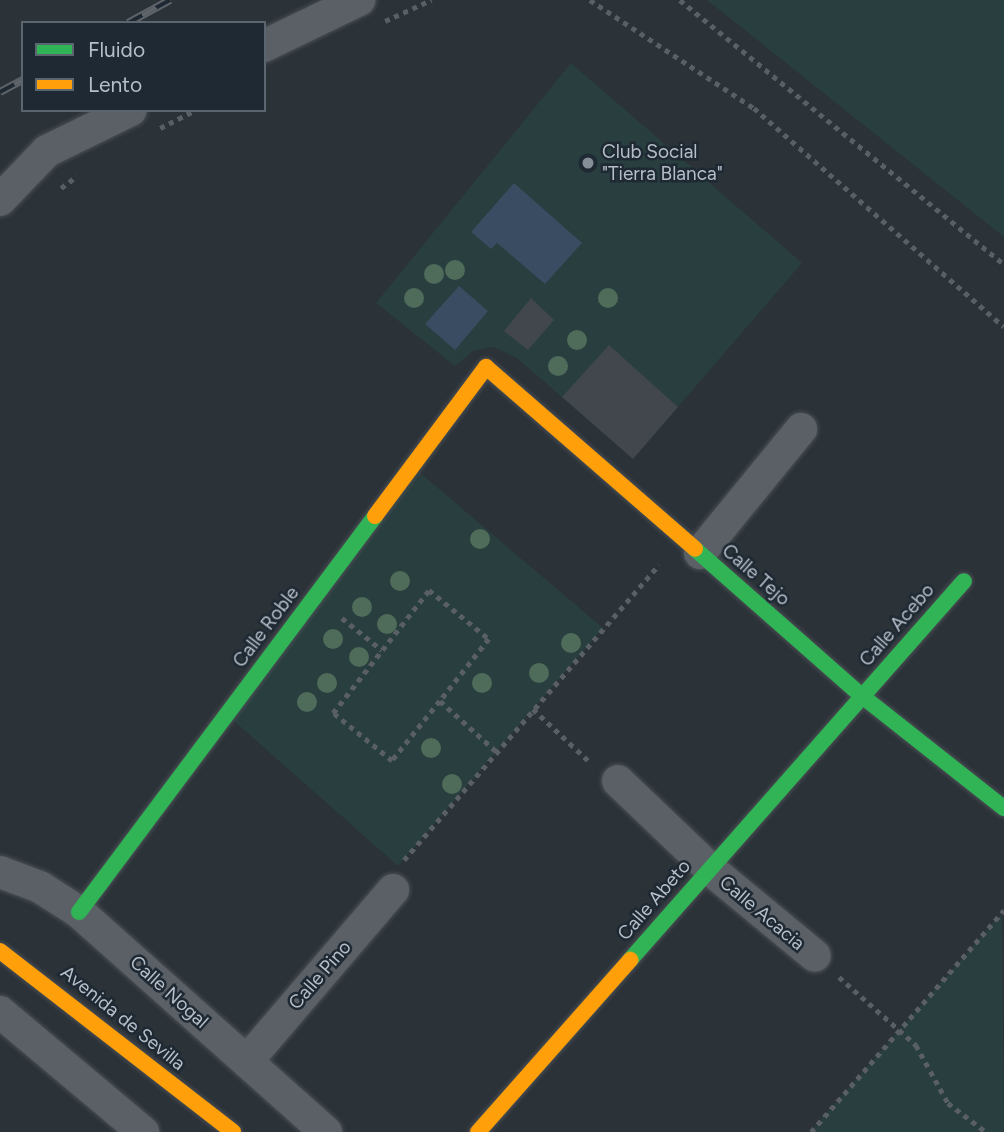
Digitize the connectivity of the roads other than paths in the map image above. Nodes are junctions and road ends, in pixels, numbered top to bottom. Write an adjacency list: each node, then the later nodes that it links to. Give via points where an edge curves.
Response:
1 (359, 0): 2 (street)
2 (266, 45)
3 (140, 123): 4 (street, via 47,151)
4 (0, 200)
5 (486, 367): 7 (street, Calle Tejo); 15 (street, Calle Roble)
6 (802, 429): 7 (street)
7 (691, 545): 9 (street, Calle Tejo)
8 (964, 581): 9 (street, Calle Acebo)
9 (862, 696): 11 (street, Calle Tejo); 12 (street, Calle Abeto)
10 (618, 781): 12 (street, Calle Acacia)
11 (1004, 808)
12 (710, 869): 17 (street, Calle Acacia); 24 (street, Calle Abeto)
13 (0, 873): 15 (street, Calle Nogal, via 40,887)
14 (393, 890): 19 (street, Calle Pino)
15 (79, 912): 19 (street, Calle Nogal)
16 (0, 951): 20 (street, Avenida de Sevilla)
17 (815, 956)
18 (0, 1012): 21 (street)
19 (247, 1061): 23 (street, Calle Nogal)
20 (221, 1127): 22 (street, Avenida de Sevilla)
21 (143, 1132)
22 (233, 1132)
23 (326, 1132)
24 (478, 1132)

